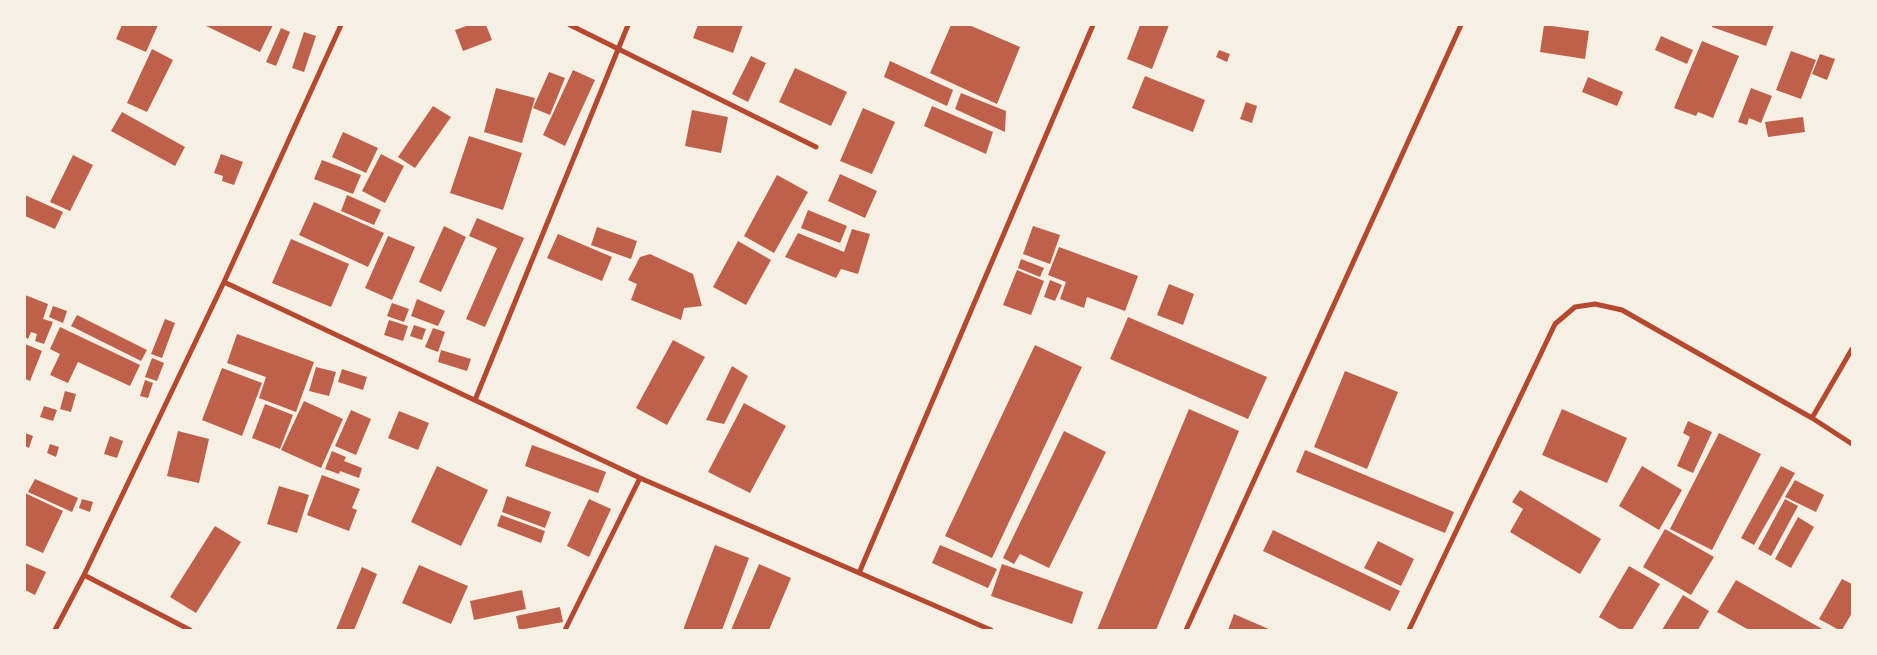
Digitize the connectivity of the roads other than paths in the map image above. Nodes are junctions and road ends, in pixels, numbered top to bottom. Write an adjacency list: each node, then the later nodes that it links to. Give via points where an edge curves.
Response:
1 (341, 25): 8 (street)
2 (570, 25): 6 (street)
3 (628, 25): 6 (street)
4 (1094, 25): 14 (street)
5 (1461, 25): 20 (street)
6 (618, 50): 7 (street); 10 (street)
7 (816, 147)
8 (224, 282): 10 (street); 15 (street)
9 (1852, 349): 11 (street)
10 (475, 400): 13 (street)
11 (1812, 418): 12 (street); 21 (street, via 1622,310 1595,304 1575,307 1555,324)
12 (1852, 444)
13 (640, 478): 14 (street); 18 (street)
14 (859, 573): 19 (street)
15 (84, 575): 16 (street); 17 (street)
16 (55, 630)
17 (190, 630)
18 (564, 630)
19 (991, 630)
20 (1186, 630)
21 (1409, 630)

